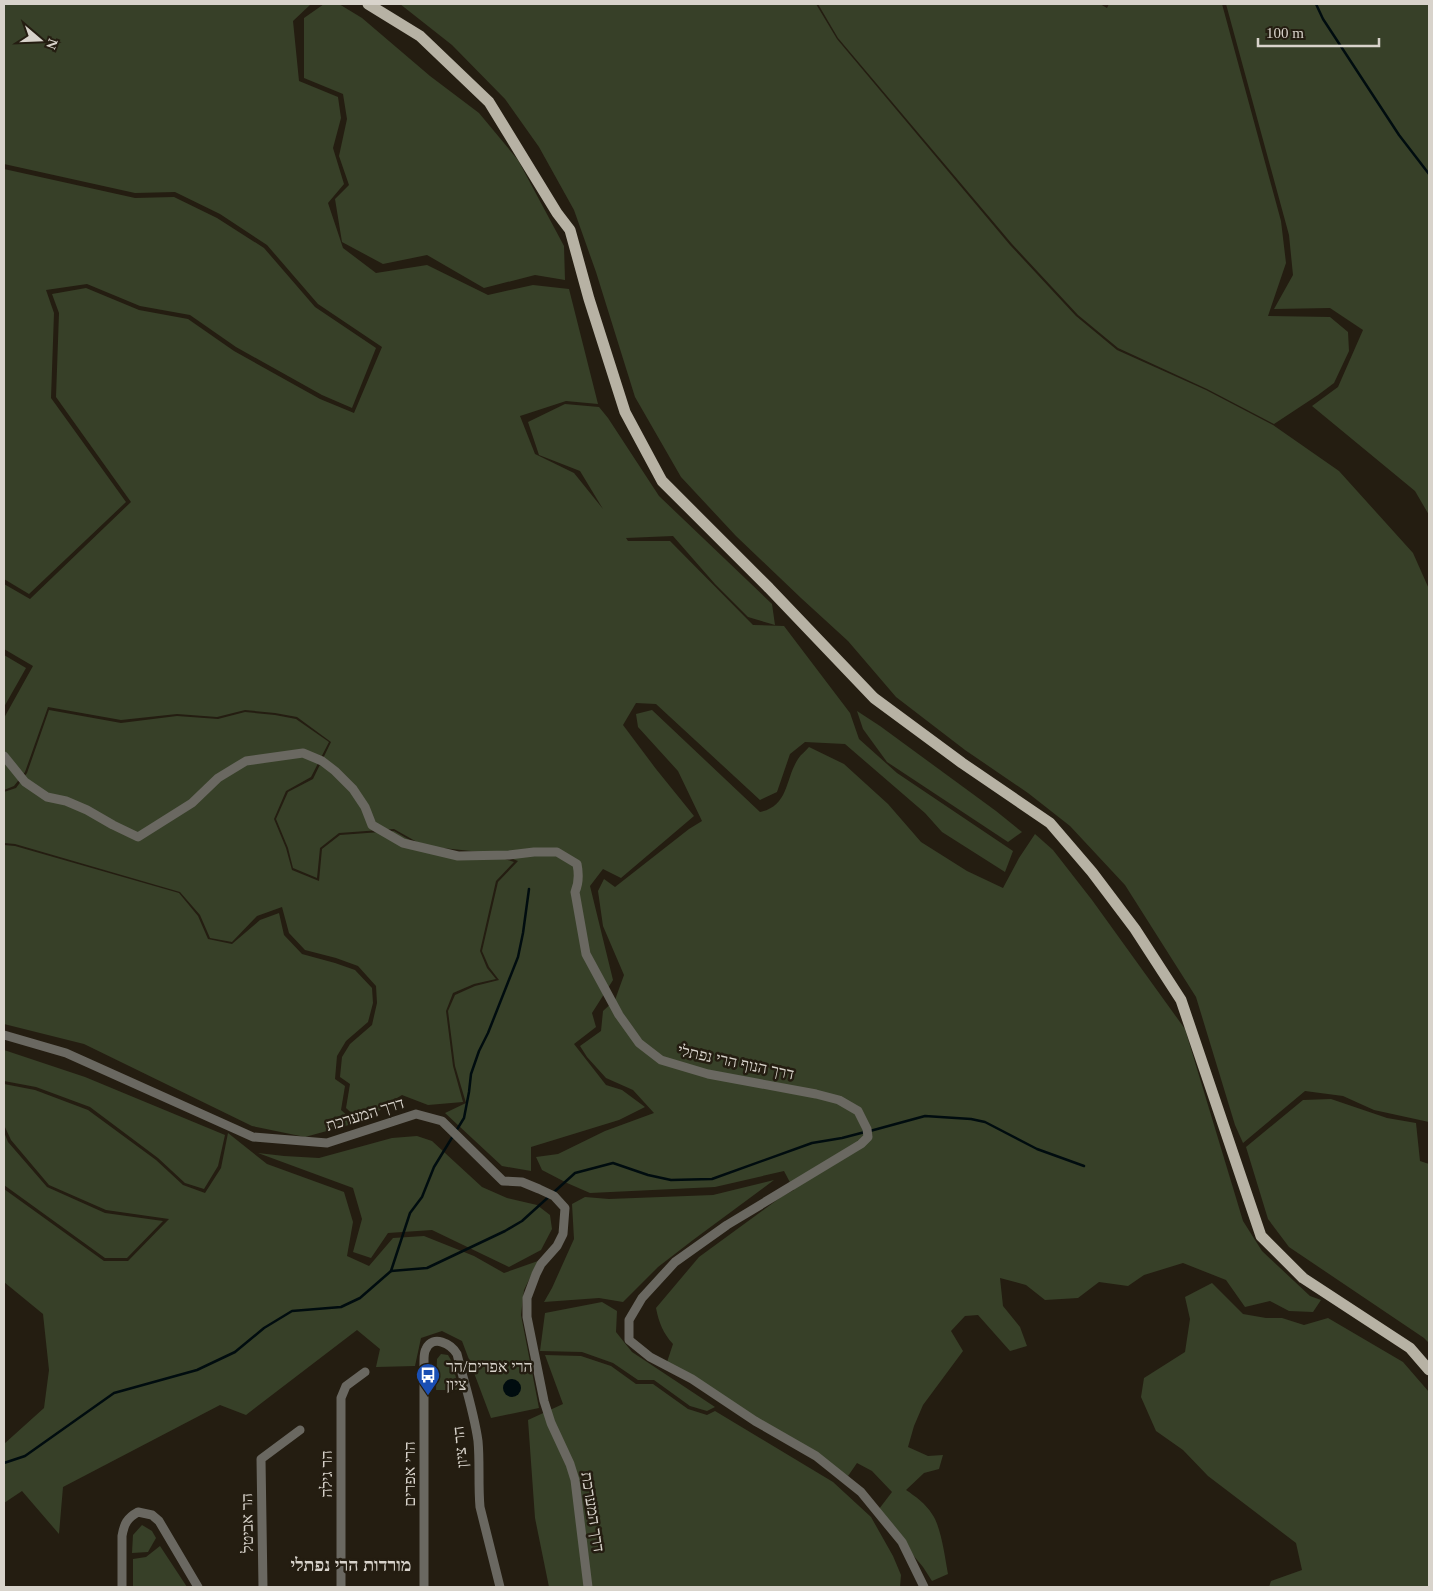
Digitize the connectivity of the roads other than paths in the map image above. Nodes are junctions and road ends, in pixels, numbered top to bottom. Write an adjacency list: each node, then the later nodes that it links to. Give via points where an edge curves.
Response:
1 (368, 4): 5 (main road, via 420,36 489,102 570,230 625,412 662,481 874,698 1050,823 1135,929 1181,1000 1261,1236 1303,1278 1410,1348)
2 (4, 756): 15 (street, דרך הנוף הרי נפתלי, via 25,782 47,797 66,801 138,836 192,803 218,778 246,761 303,754 335,770 353,789 372,825 403,843 458,856 556,852 577,864 575,892 586,954 619,1015 639,1043 661,1060 708,1074 816,1094 839,1100 858,1111 868,1137 727,1225 675,1262 642,1298 629,1320 629,1340 650,1356 816,1456 860,1492 902,1542)
3 (4, 1035): 14 (street, דרך המערכת, via 66,1053 253,1137 327,1143 416,1114 442,1121 503,1181 522,1182 554,1196 565,1208 562,1234 536,1274 528,1298 527,1317 544,1400 575,1480)
4 (424, 1361): 12 (street, הרי אפרים); 13 (street, הר ציון, via 425,1349 434,1342 449,1345 456,1354 476,1430 480,1507)
5 (1429, 1370)
6 (365, 1372): 11 (street, הר גילה, via 346,1386 341,1398)
7 (300, 1430): 10 (street, הר אביטל, via 261,1459)
8 (122, 1587): 9 (street, via 122,1536 126,1520 138,1512 152,1515 159,1521)
9 (198, 1587)
10 (263, 1587)
11 (341, 1587)
12 (424, 1587)
13 (500, 1587)
14 (588, 1587)
15 (924, 1587)

